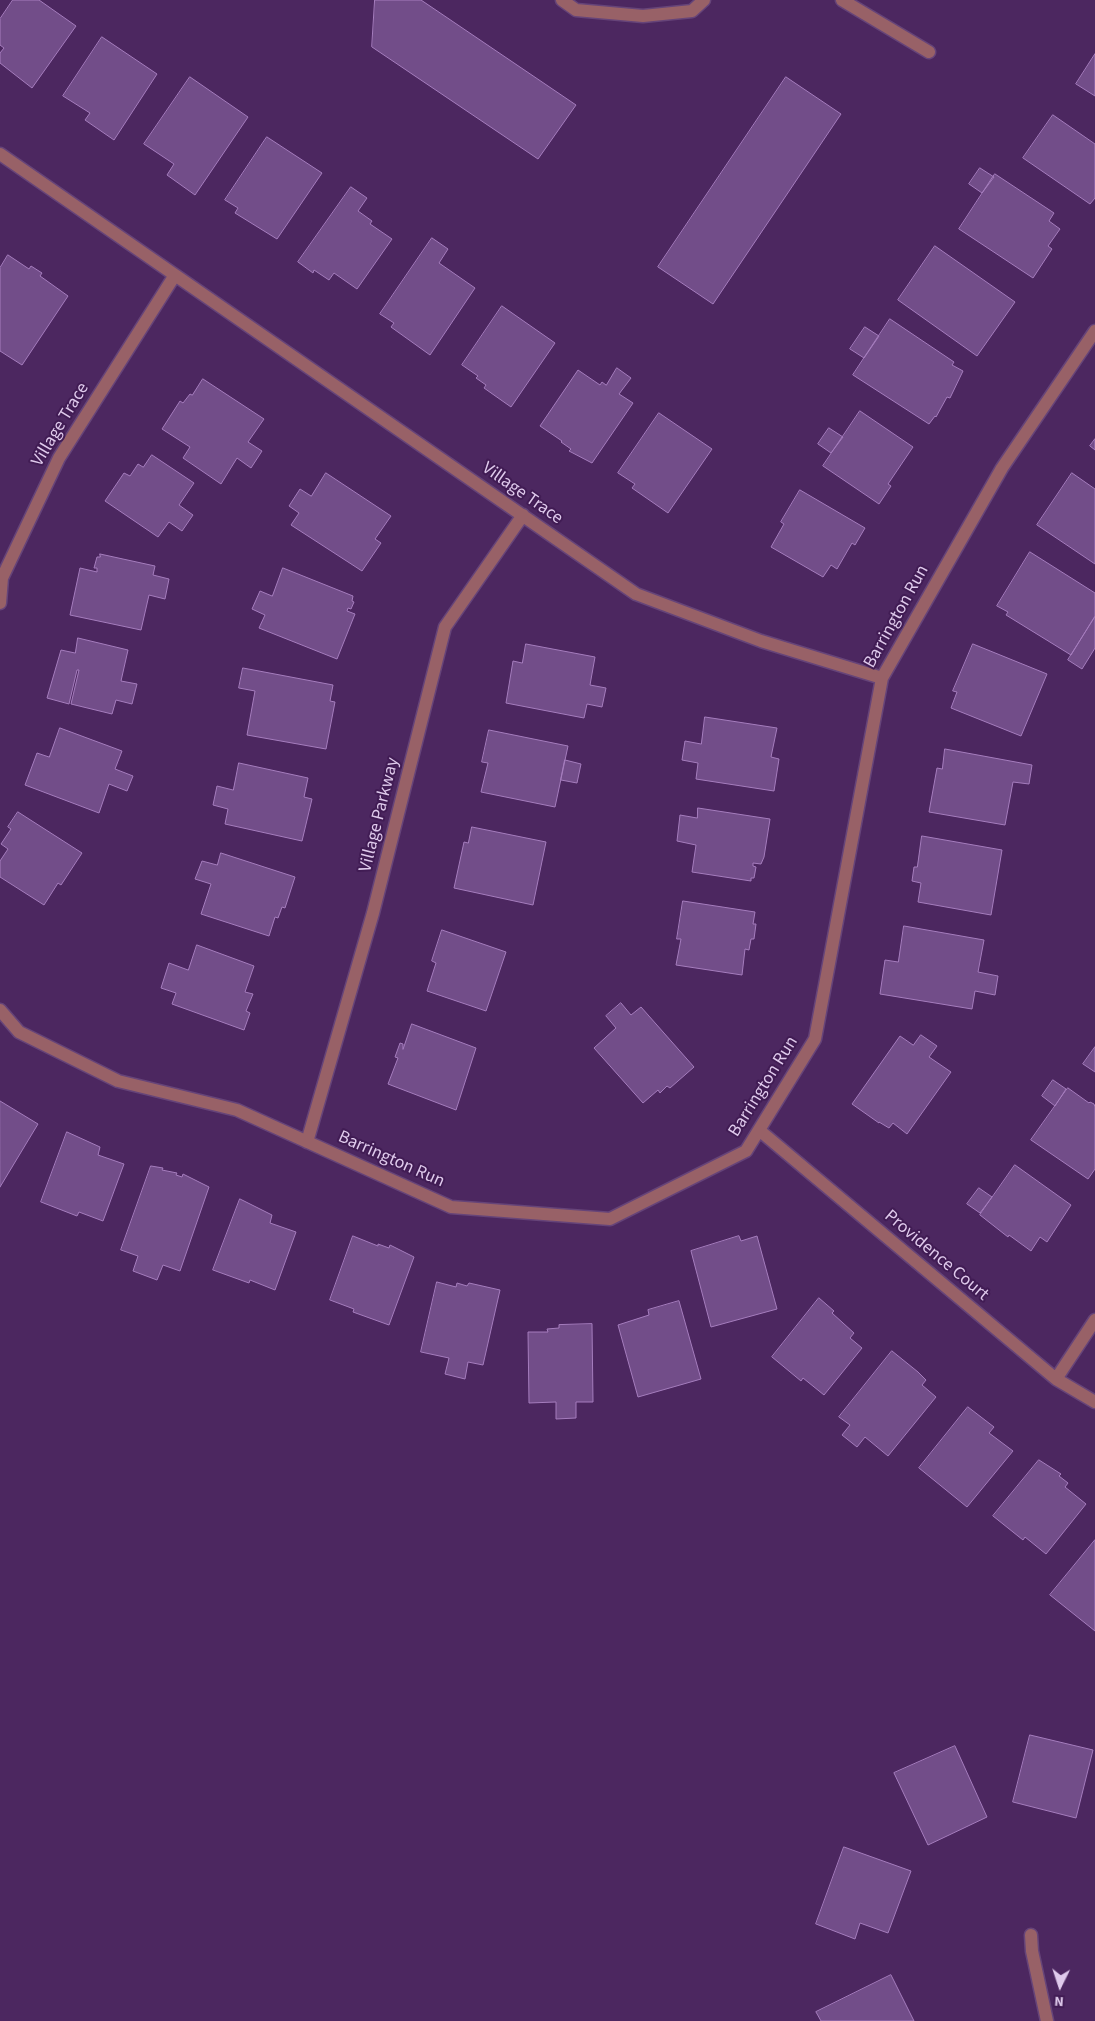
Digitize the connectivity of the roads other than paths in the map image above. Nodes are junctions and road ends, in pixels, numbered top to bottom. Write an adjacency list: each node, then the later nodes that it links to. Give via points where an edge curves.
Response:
1 (562, 0): 2 (street, via 576,10 643,16 692,11)
2 (704, 0)
3 (842, 0): 4 (street)
4 (929, 52)
5 (0, 154): 6 (street, Village Trace)
6 (175, 275): 8 (street, Village Trace); 9 (street, Village Trace, via 59,458)
7 (1095, 331): 11 (street, Barrington Run, via 1002,468)
8 (523, 516): 11 (street, Village Trace, via 636,594 761,641); 14 (street, Village Parkway, via 445,627 373,913)
9 (1, 578): 10 (street, Village Trace)
10 (0, 602)
11 (882, 678): 13 (street, Barrington Run, via 815,1039)
12 (0, 1010): 14 (street, Barrington Run, via 19,1032 118,1081 237,1110)
13 (759, 1130): 14 (street, Barrington Run, via 746,1151 610,1219 452,1206); 16 (street, Providence Court)
14 (307, 1142)
15 (1095, 1320): 16 (street)
16 (1056, 1379): 17 (street, Providence Court)
17 (1095, 1402)
18 (1031, 1935): 19 (street)
19 (1047, 2021)

